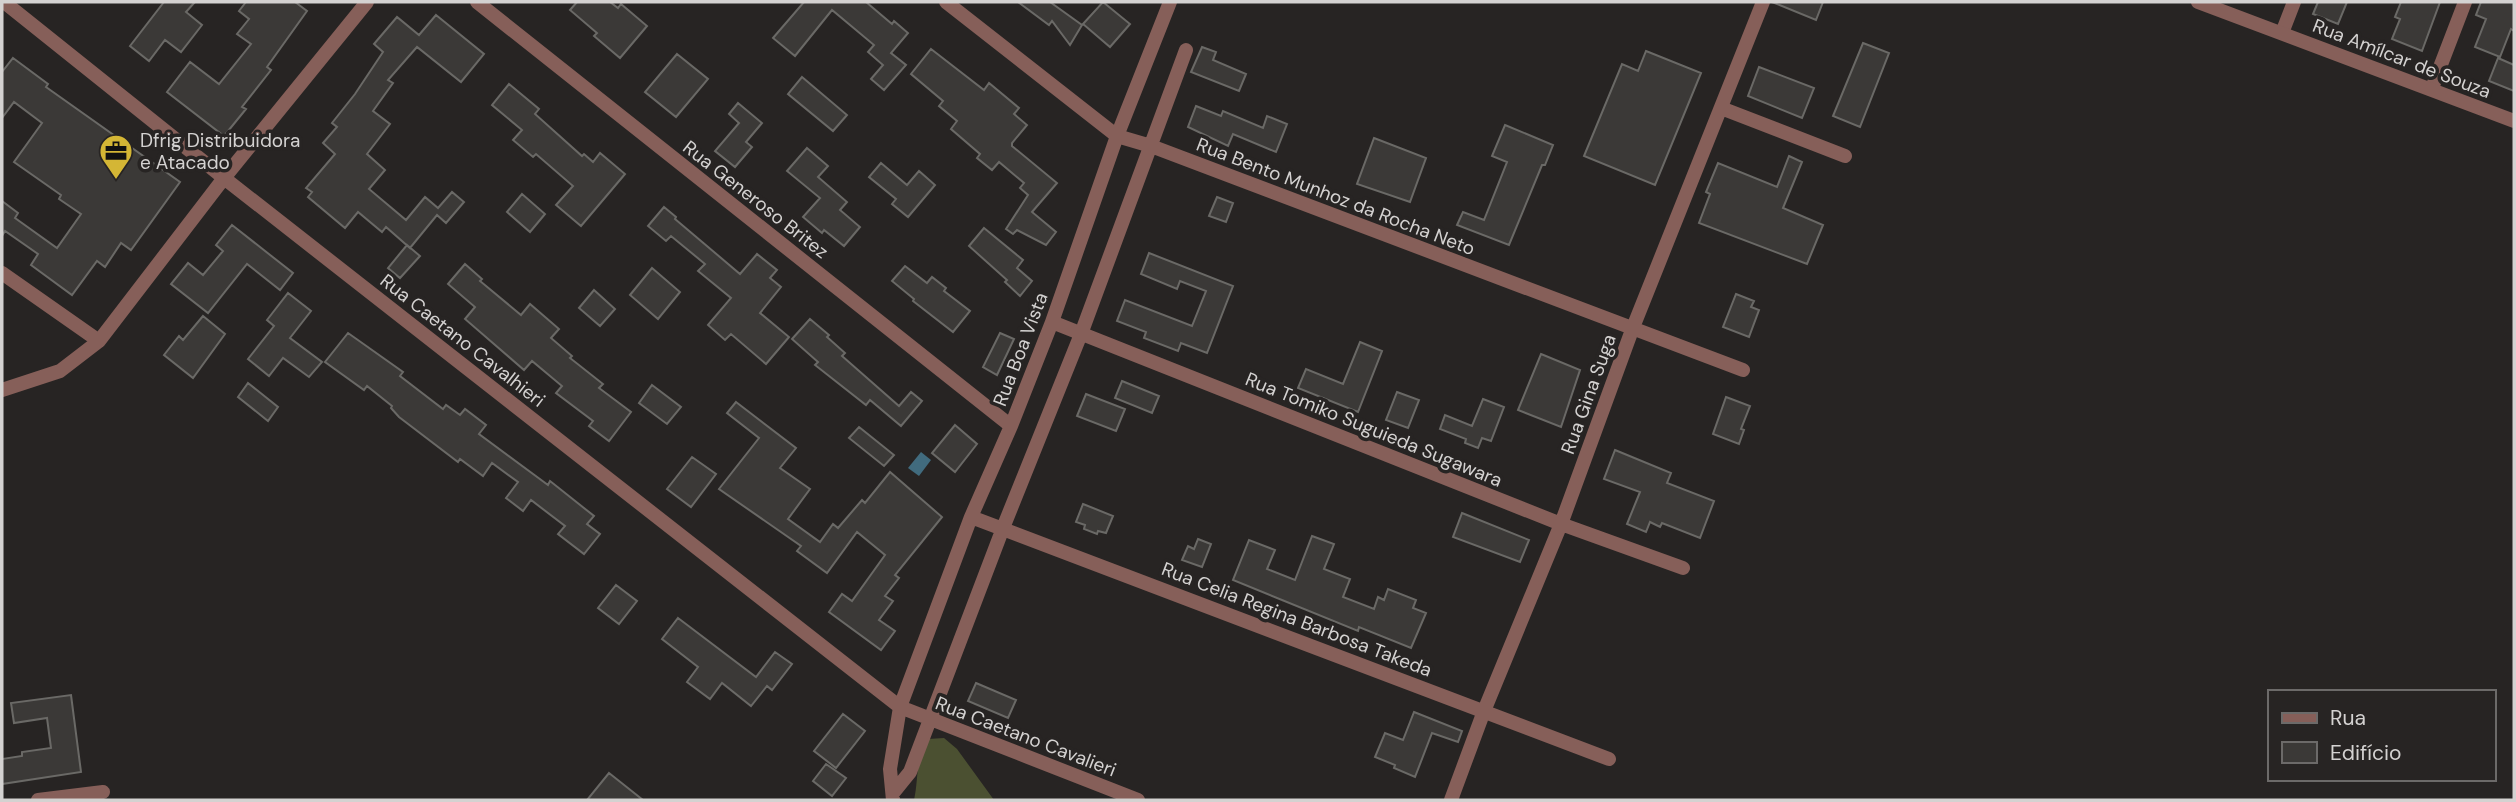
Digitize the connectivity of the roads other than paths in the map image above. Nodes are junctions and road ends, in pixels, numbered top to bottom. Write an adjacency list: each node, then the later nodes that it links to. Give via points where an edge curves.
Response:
1 (4, 2): 18 (street, Rua Caetano Cavalhieri)
2 (367, 2): 18 (street)
3 (477, 2): 26 (street, Rua Generoso Britez)
4 (946, 2): 15 (street, Rua Bento Munhoz da Rocha Neto)
5 (1170, 2): 15 (street, Rua Boa Vista)
6 (1763, 2): 13 (street, Rua Gina Suga)
7 (2198, 2): 10 (street, Rua Amílcar de Souza)
8 (2294, 2): 10 (street)
9 (2465, 2): 12 (street)
10 (2282, 33): 12 (street, Rua Amílcar de Souza)
11 (1186, 50): 16 (street)
12 (2432, 88): 14 (street, Rua Amílcar de Souza)
13 (1721, 108): 17 (street); 21 (street, Rua Gina Suga)
14 (2514, 121)
15 (1117, 136): 16 (street, Rua Bento Munhoz da Rocha Neto); 20 (street, Rua Boa Vista)
16 (1151, 146): 21 (street, Rua Bento Munhoz da Rocha Neto); 22 (street)
17 (1845, 156)
18 (224, 178): 23 (street); 31 (street, Rua Caetano Cavalhieri)
19 (2, 274): 23 (street)
20 (1052, 322): 22 (street, Rua Tomiko Suguieda Sugawara); 26 (street, Rua Boa Vista)
21 (1632, 330): 24 (street, Rua Bento Munhoz da Rocha Neto); 28 (street, Rua Gina Suga)
22 (1081, 334): 28 (street, Rua Tomiko Suguieda Sugawara); 29 (street)
23 (99, 341): 25 (street, via 60,371)
24 (1743, 370)
25 (2, 390)
26 (1011, 426): 27 (street, Rua Boa Vista)
27 (971, 517): 29 (street, Rua Celia Regina Barbosa Takeda); 31 (street, Rua Boa Vista)
28 (1561, 524): 30 (street, Rua Tomiko Suguieda Sugawara); 32 (street, Rua Gina Suga)
29 (1003, 528): 32 (street, Rua Celia Regina Barbosa Takeda); 33 (street)
30 (1683, 568)
31 (900, 707): 33 (street, Rua Caetano Cavalieri); 36 (street, Rua Boa Vista, via 890,769)
32 (1484, 711): 34 (street, Rua Celia Regina Barbosa Takeda); 39 (street, Rua Gina Suga)
33 (929, 720): 36 (street, via 910,772); 38 (street, Rua Caetano Cavalieri)
34 (1609, 759)
35 (103, 792): 37 (street)
36 (893, 797)
37 (38, 800)
38 (1138, 800)
39 (1451, 800)

